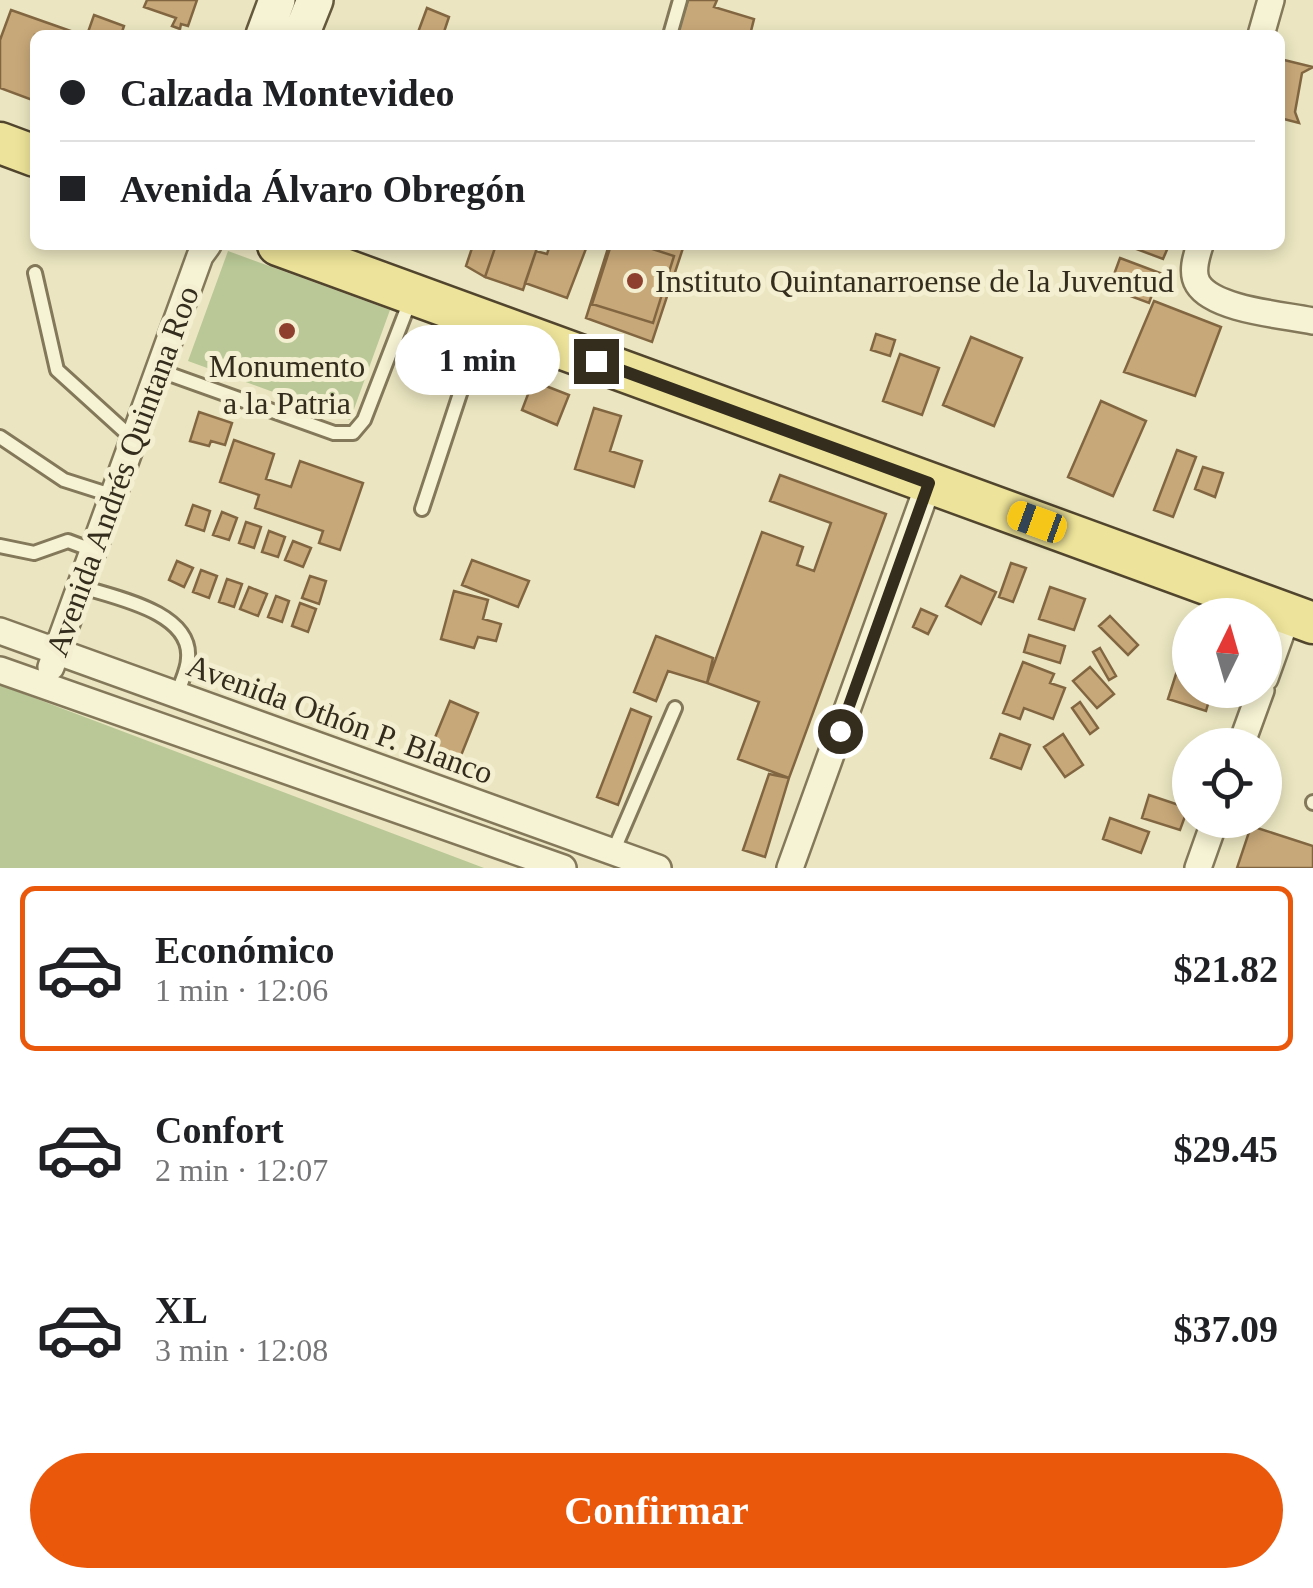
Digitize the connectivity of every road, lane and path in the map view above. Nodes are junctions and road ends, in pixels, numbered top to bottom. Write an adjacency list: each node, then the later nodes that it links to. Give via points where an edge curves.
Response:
1 (277, 0): 5 (main road)
2 (315, 0): 6 (main road)
3 (680, 0): 7 (lane)
4 (1271, 0): 8 (street)
5 (266, 30)
6 (303, 30)
7 (671, 30)
8 (1262, 30)
9 (0, 144): 10 (main road)
10 (30, 154)
11 (202, 250): 18 (street, Avenida Andrés Quintana Roo)
12 (292, 250): 15 (main road)
13 (1198, 250): 17 (street, via 1197,283 1212,297)
14 (35, 273): 20 (lane, via 57,370)
15 (413, 294): 16 (main road); 18 (lane, via 353,433)
16 (484, 320): 21 (main road); 23 (lane)
17 (1313, 321)
18 (157, 370): 20 (street, Avenida Andrés Quintana Roo)
19 (0, 437): 22 (lane, via 64,480)
20 (132, 438): 22 (street, Avenida Andrés Quintana Roo)
21 (929, 483): 27 (main road); 39 (street)
22 (111, 496): 25 (street, Avenida Andrés Quintana Roo)
23 (422, 509)
24 (0, 546): 25 (lane, via 34,553 68,541)
25 (92, 550): 26 (street, Avenida Andrés Quintana Roo)
26 (79, 586): 30 (street, Avenida Andrés Quintana Roo); 33 (lane, via 162,613 189,656)
27 (1300, 618): 29 (street)
28 (0, 631): 30 (street, Avenida Othón P. Blanco)
29 (1282, 649)
30 (56, 651): 32 (street, Avenida Andrés Quintana Roo); 33 (street, Avenida Othón P. Blanco)
31 (0, 670): 32 (street, Avenida Othón P. Blanco)
32 (45, 686): 37 (street, Avenida Othón P. Blanco)
33 (177, 695): 36 (street, Avenida Othón P. Blanco)
34 (676, 708): 36 (lane)
35 (1209, 838): 40 (street)
36 (612, 852): 38 (street, Avenida Othón P. Blanco)
37 (562, 868)
38 (658, 868)
39 (790, 868)
40 (1198, 868)

